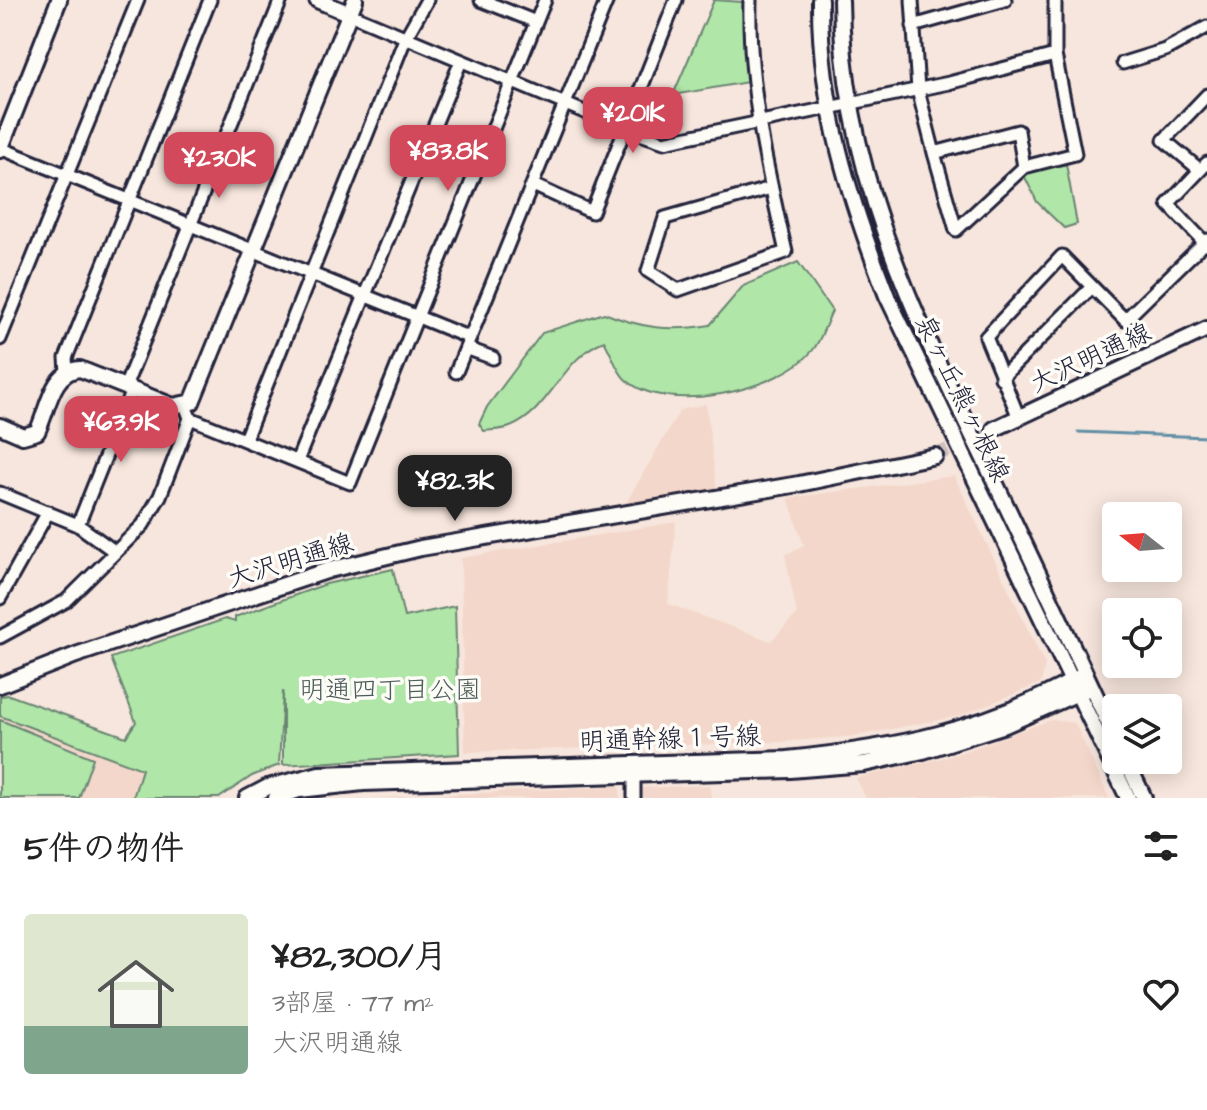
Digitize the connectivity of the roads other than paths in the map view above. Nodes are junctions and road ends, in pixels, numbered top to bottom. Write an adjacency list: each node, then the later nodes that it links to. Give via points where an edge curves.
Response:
1 (59, 0): 33 (street)
2 (138, 0): 37 (street)
3 (210, 0): 40 (street)
4 (281, 0): 41 (street)
5 (317, 0): 17 (street)
6 (427, 0): 21 (street)
7 (481, 0): 18 (street)
8 (545, 0): 18 (street)
9 (607, 0): 29 (street)
10 (676, 0): 32 (street)
11 (750, 0): 31 (street)
12 (820, 0): 30 (street, 泉ヶ丘熊ヶ根線)
13 (841, 0): 28 (street, 泉ヶ丘熊ヶ根線)
14 (912, 0): 19 (street)
15 (1005, 0): 19 (street)
16 (1055, 0): 22 (street)
17 (353, 7): 21 (street); 43 (street)
18 (536, 22): 25 (street)
19 (913, 26): 26 (street)
20 (1207, 27): 24 (street, via 1165,50)
21 (405, 39): 23 (street); 44 (street)
22 (1055, 55): 26 (street); 36 (street, via 1075,154)
23 (461, 61): 25 (street); 46 (street)
24 (1123, 63)
25 (513, 83): 29 (street); 47 (street)
26 (918, 90): 28 (street); 34 (street)
27 (1207, 95): 35 (street, via 1164,140)
28 (849, 103): 30 (street); 69 (street, 泉ヶ丘熊ヶ根線, via 900,281)
29 (565, 105): 32 (street); 38 (street)
30 (829, 108): 31 (street); 69 (street, 泉ヶ丘熊ヶ根線, via 848,186 887,296)
31 (760, 122): 32 (street, via 664,142); 39 (street)
32 (625, 129): 38 (street, via 592,212)
33 (0, 148): 37 (street)
34 (934, 153): 36 (street, via 1018,131); 36 (street, via 956,230)
35 (1203, 166): 42 (street, via 1168,204)
36 (1024, 167)
37 (66, 175): 40 (street); 49 (street)
38 (533, 185): 50 (street)
39 (771, 188): 39 (street, via 786,252 678,290 648,271 665,218)
40 (129, 200): 41 (street); 52 (street, via 66,358)
41 (190, 225): 43 (street); 55 (street)
42 (1206, 243): 45 (street, via 1125,320)
43 (254, 251): 44 (street); 56 (street)
44 (310, 274): 46 (street); 60 (street)
45 (1092, 287): 54 (street); 54 (street, via 1062,256 986,337)
46 (363, 296): 47 (street); 62 (street)
47 (417, 317): 50 (street); 62 (street, via 350,483)
48 (1207, 329): 57 (street, 大沢明通線)
49 (0, 339)
50 (468, 343): 51 (street); 53 (street)
51 (493, 358)
52 (67, 372): 55 (street, via 80,369); 58 (street, via 57,383 37,432 23,436)
53 (456, 372)
54 (1001, 378): 57 (street)
55 (129, 389): 56 (street); 65 (street)
56 (188, 412): 60 (street); 66 (street, via 160,496 143,525)
57 (1019, 418): 59 (street, 大沢明通線)
58 (0, 426)
59 (994, 429)
60 (245, 439): 62 (street)
61 (935, 456): 70 (street, 大沢明通線, via 421,548 329,570)
62 (297, 461)
63 (0, 493): 64 (street)
64 (48, 512): 65 (street); 67 (street)
65 (78, 525): 66 (street)
66 (114, 551): 68 (street, via 66,601)
67 (0, 598)
68 (1, 636)
69 (1082, 684): 71 (street, 泉ヶ丘熊ヶ根線); 72 (street, via 1005,725 864,764 790,770); 77 (street, 泉ヶ丘熊ヶ根線)
70 (0, 685)
71 (1102, 716)
72 (634, 769): 74 (street, 明通幹線１号線, via 319,774); 75 (street, via 363,783); 76 (street)
73 (1133, 774): 78 (street)
74 (247, 798)
75 (276, 798)
76 (634, 798)
77 (1128, 798)
78 (1144, 798)

